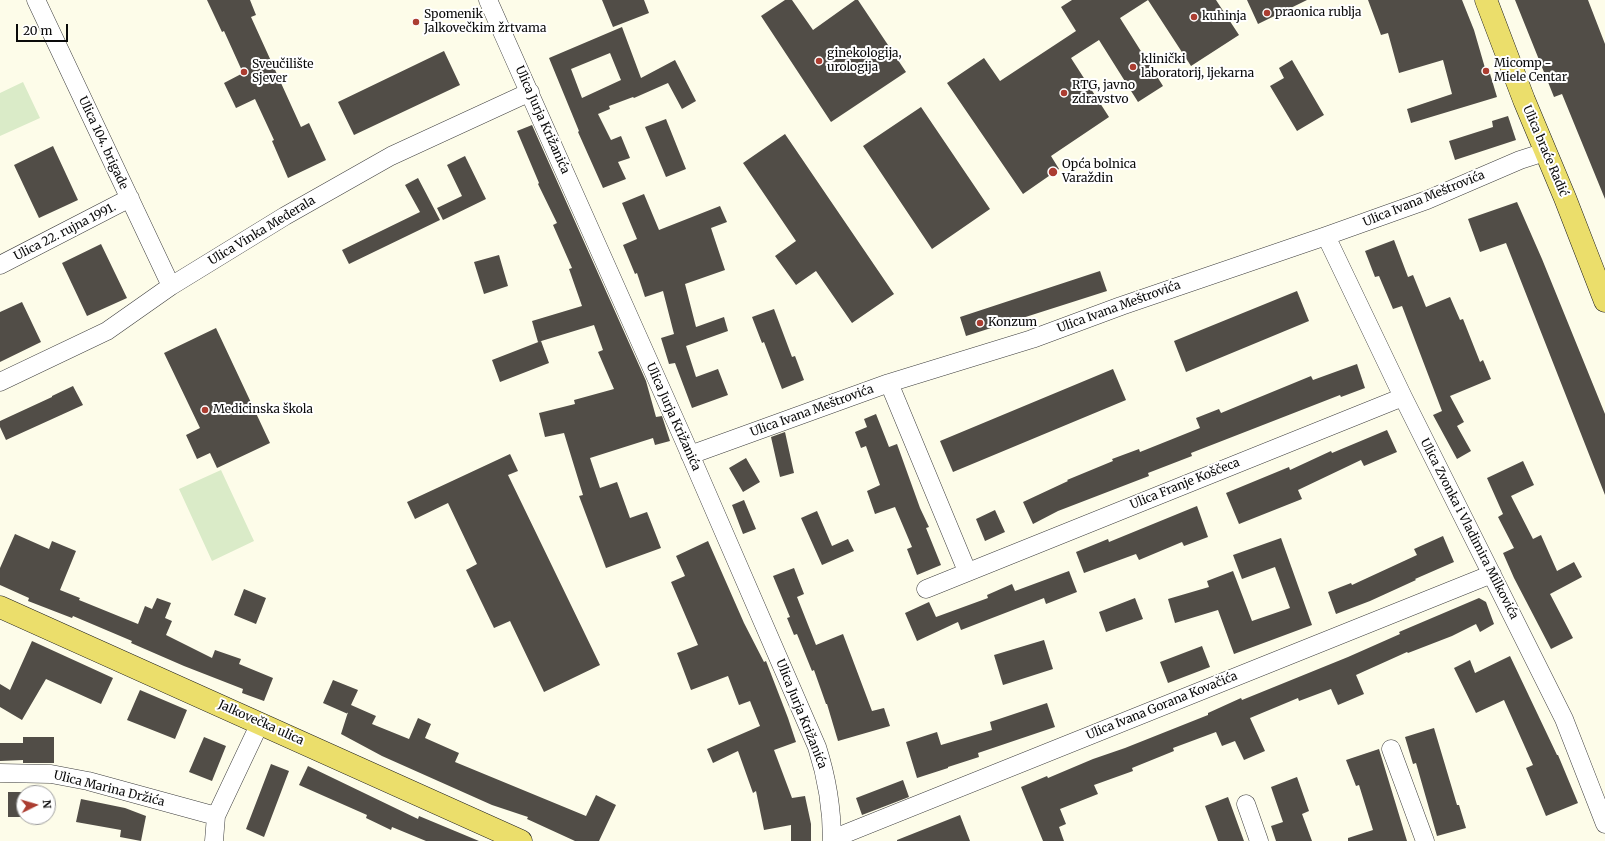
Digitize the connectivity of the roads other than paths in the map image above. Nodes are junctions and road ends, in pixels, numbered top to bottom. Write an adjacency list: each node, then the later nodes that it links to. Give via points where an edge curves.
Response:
1 (36, 0): 6 (street, Ulica 104. brigade)
2 (488, 0): 4 (street, Ulica Jurja Križanića)
3 (1486, 0): 5 (main road, Ulica braće Radić)
4 (530, 92): 9 (street, Ulica Vinka Međerala, via 391,156 285,216); 14 (street, Ulica Jurja Križanića)
5 (1545, 152): 7 (street, Ulica Ivana Meštrovića, via 1520,160 1427,200); 10 (main road, Ulica braće Radić)
6 (130, 198): 8 (street, Ulica 22. rujna 1991.); 9 (street, Ulica 104. brigade)
7 (1326, 236): 12 (street, Ulica Ivana Meštrovića, via 1032,339); 13 (street, Ulica Zvonka i Vladimira Milkovića)
8 (0, 265)
9 (171, 286): 11 (street, Ulica Vinka Međerala, via 107,331)
10 (1605, 301)
11 (0, 382)
12 (888, 383): 14 (street, Ulica Ivana Meštrovića); 15 (street)
13 (1403, 397): 15 (street, Ulica Franje Koščeca); 16 (street, Ulica Zvonka i Vladimira Milkovića)
14 (690, 455): 25 (street, Ulica Jurja Križanića, via 817,747 829,795)
15 (967, 571): 17 (street, Ulica Franje Koščeca)
16 (1492, 574): 24 (street, Ulica Zvonka i Vladimira Milkovića, via 1564,719); 25 (street, Ulica Ivana Gorana Kovačića)
17 (926, 589)
18 (0, 607): 19 (main road, Jalkovečka ulica)
19 (260, 723): 23 (street); 27 (main road, Jalkovečka ulica)
20 (1392, 749): 29 (street)
21 (0, 773): 23 (street, Ulica Marina Držića, via 51,774 88,781)
22 (1246, 804): 28 (street)
23 (216, 816): 26 (street)
24 (1605, 824)
25 (832, 840)
26 (214, 841)
27 (521, 841)
28 (1259, 841)
29 (1424, 841)

